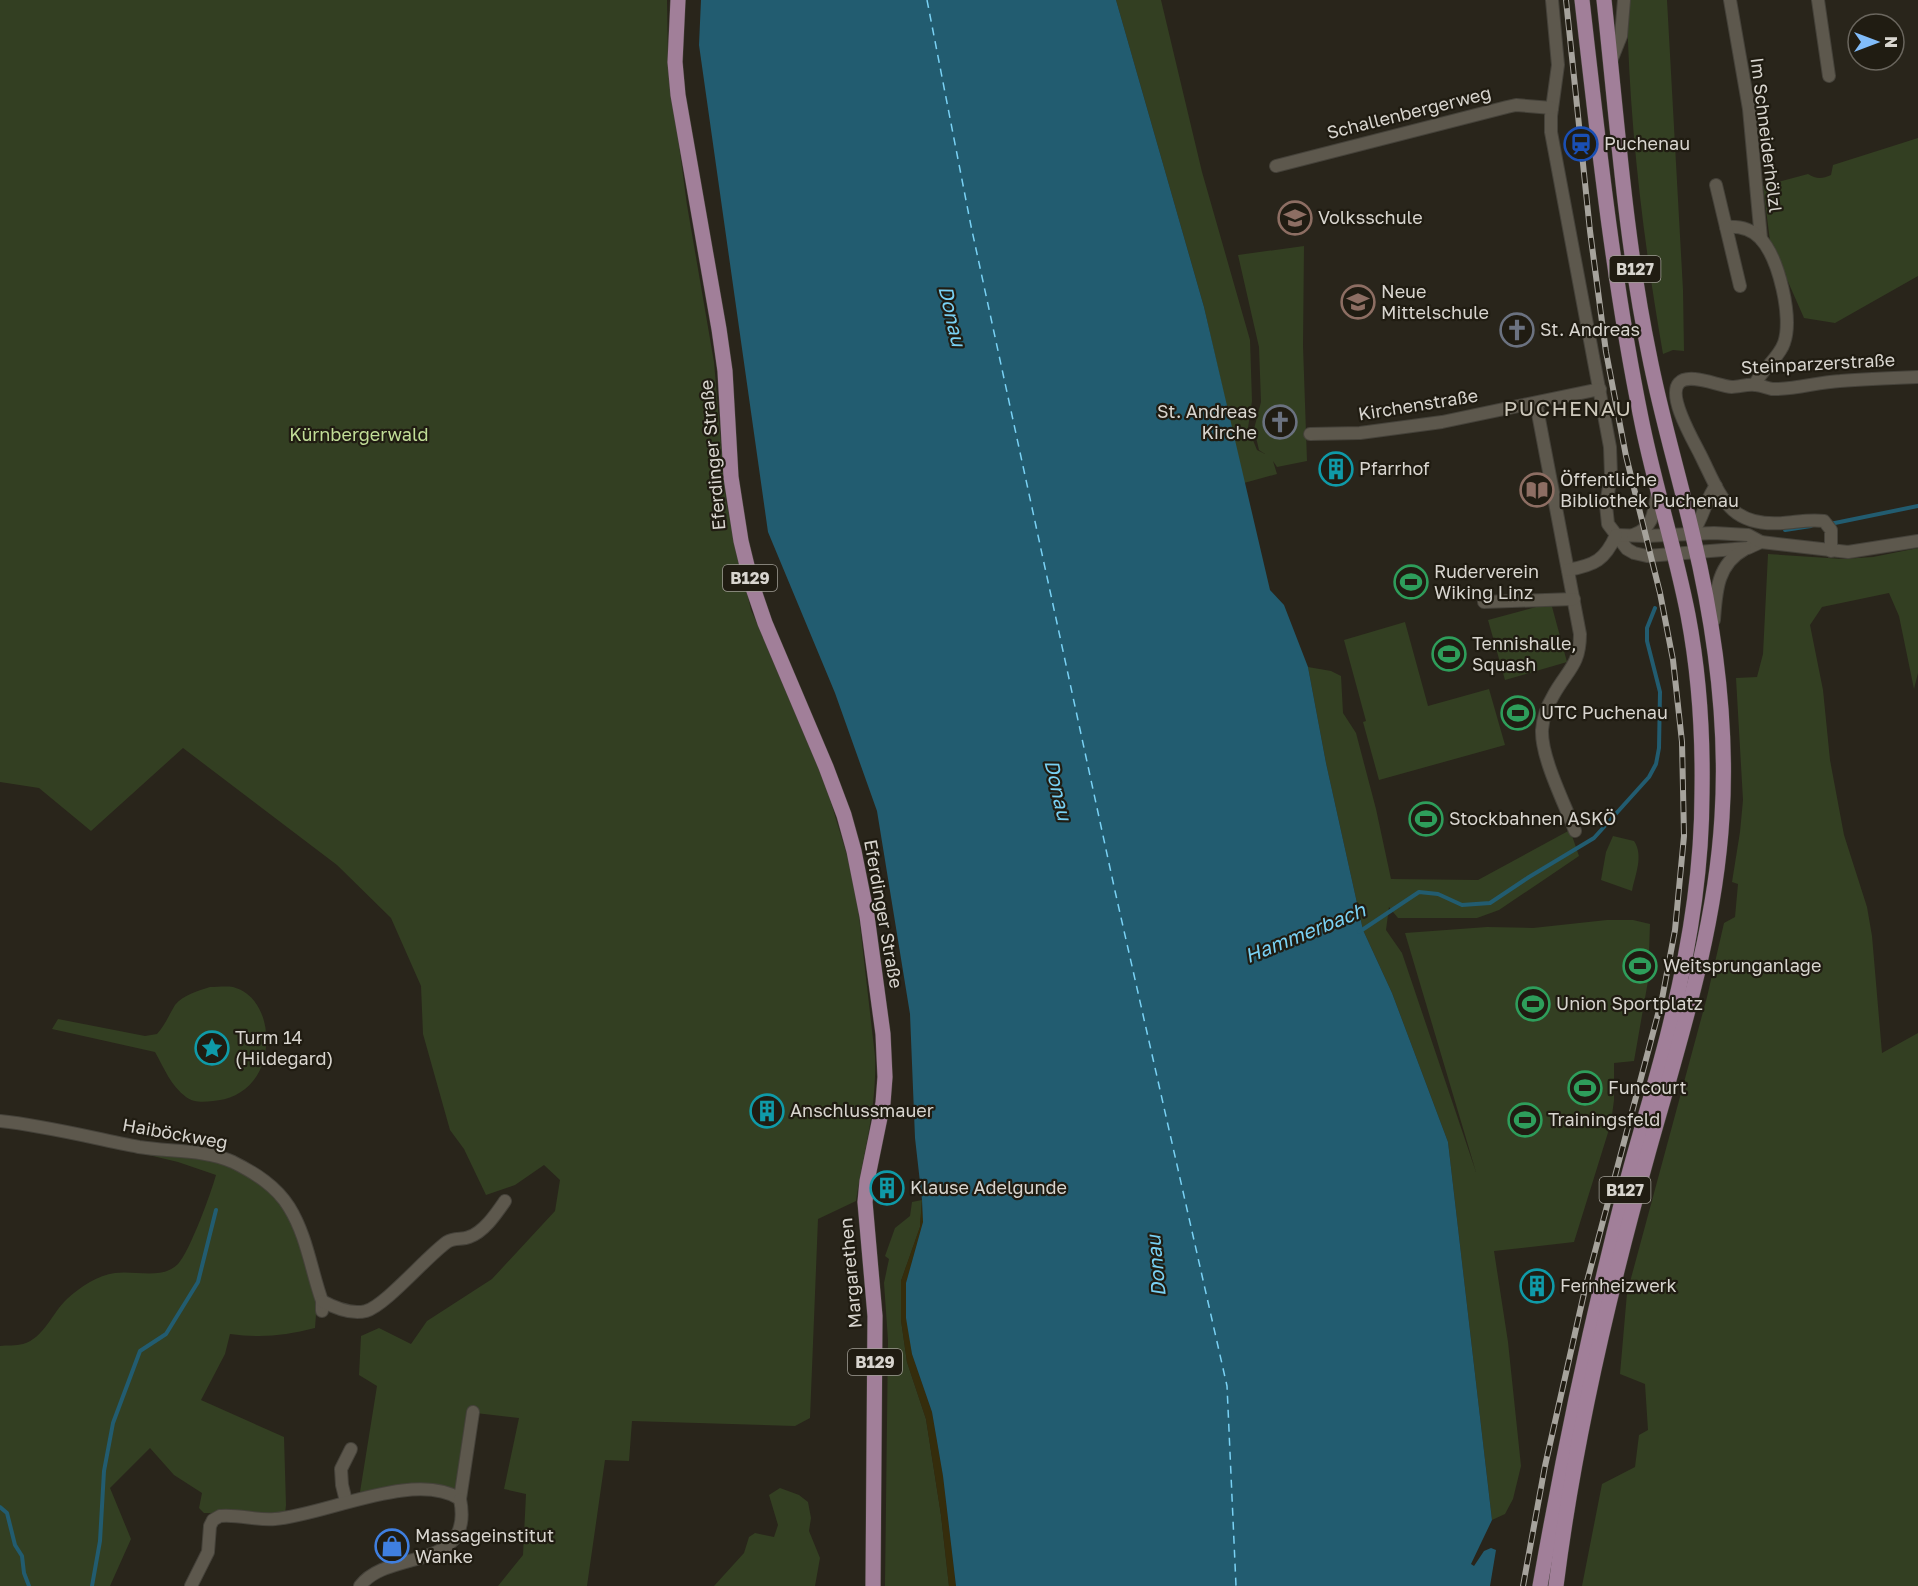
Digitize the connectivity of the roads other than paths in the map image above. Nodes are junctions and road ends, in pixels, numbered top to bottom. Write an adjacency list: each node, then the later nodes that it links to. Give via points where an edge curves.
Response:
1 (678, 0): 41 (main road, Eferdinger Straße / B129, via 678,95 721,339 736,515 765,623 837,796 862,885 884,1058)
2 (1552, 0): 10 (street, via 1558,65)
3 (1582, 0): 24 (main road, B127, via 1619,302)
4 (1604, 0): 8 (main road, B127)
5 (1624, 0): 8 (street, via 1621,36)
6 (1730, 0): 14 (street, Im Schneiderhölzl, via 1749,110)
7 (1818, 0): 9 (street)
8 (1611, 61): 20 (main road, B127, via 1631,244)
9 (1829, 75)
10 (1552, 108): 11 (street, Schallenbergerweg, via 1516,105); 18 (street, via 1553,145)
11 (1276, 166)
12 (1716, 185): 13 (street)
13 (1726, 227): 14 (street, Im Schneiderhölzl, via 1744,228); 15 (street)
14 (1761, 239): 17 (street, Im Schneiderhölzl, via 1779,278 1788,310 1788,329 1783,346)
15 (1740, 286)
16 (1918, 376): 17 (street, Steinparzerstraße, via 1772,389)
17 (1755, 384): 21 (street, Steinparzerstraße, via 1734,387 1685,379 1675,390)
18 (1600, 389): 19 (street, Kirchenstraße); 26 (street, via 1611,461 1606,516)
19 (1536, 403): 22 (street, Kirchenstraße, via 1442,422 1360,433); 35 (street)
20 (1662, 416): 21 (street); 25 (main road, B127)
21 (1686, 425): 23 (street)
22 (1310, 434)
23 (1716, 486): 25 (street); 33 (street, via 1730,509 1749,519 1781,523 1816,520 1828,526)
24 (1658, 490): 27 (street, via 1651,522); 28 (main road, B127)
25 (1692, 533): 28 (street); 30 (street, via 1748,535); 32 (main road, B127)
26 (1616, 535): 27 (street); 34 (street, via 1634,553); 35 (street, via 1603,558)
27 (1633, 535): 28 (street)
28 (1670, 535): 34 (main road, B127)
29 (1918, 541): 33 (street, via 1862,551)
30 (1761, 542): 31 (street); 33 (street)
31 (1748, 548): 32 (street); 38 (street, via 1732,559 1719,579)
32 (1696, 551): 34 (street); 38 (main road, B127)
33 (1831, 551)
34 (1675, 553): 50 (main road, B127, via 1689,619 1701,730 1700,847 1692,915 1671,1022 1593,1314)
35 (1568, 570): 36 (street)
36 (1574, 599): 37 (street); 39 (street, via 1580,625 1579,653 1574,667 1551,699 1542,729 1544,745)
37 (1484, 602)
38 (1713, 633): 51 (main road, B127, via 1724,758 1723,815 1714,899 1696,983 1632,1213 1600,1346)
39 (1575, 831)
40 (0, 1121): 42 (street, Haiböckweg, via 140,1147 202,1154 231,1162 266,1181 288,1206 302,1233 322,1306 340,1310 356,1312 377,1306 450,1239 470,1237 483,1228)
41 (877, 1139): 49 (main road, Margarethen / B129, via 865,1202 876,1325)
42 (505, 1201)
43 (473, 1412): 45 (street)
44 (351, 1449): 46 (street, via 343,1464)
45 (460, 1499): 46 (street, via 421,1489); 48 (street, via 461,1524 451,1542 426,1557 375,1572)
46 (346, 1501): 47 (street, via 276,1519 220,1516 210,1526 208,1552)
47 (191, 1586)
48 (360, 1586)
49 (873, 1586)
50 (1540, 1586)
51 (1556, 1586)

